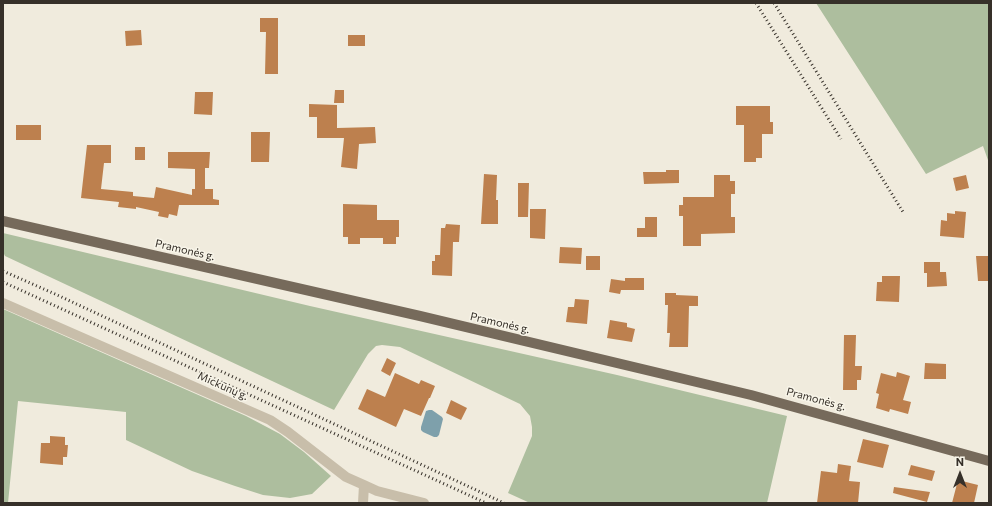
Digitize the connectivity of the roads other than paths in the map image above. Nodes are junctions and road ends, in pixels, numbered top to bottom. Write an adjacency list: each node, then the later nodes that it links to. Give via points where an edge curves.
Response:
1 (3, 221): 3 (main road, Pramonės g., via 751,394)
2 (3, 303): 4 (street, Mickūnų g., via 270,420 346,477)
3 (989, 461)
4 (364, 485): 5 (street); 6 (street, Mickūnų g.)
5 (363, 503)
6 (424, 503)

